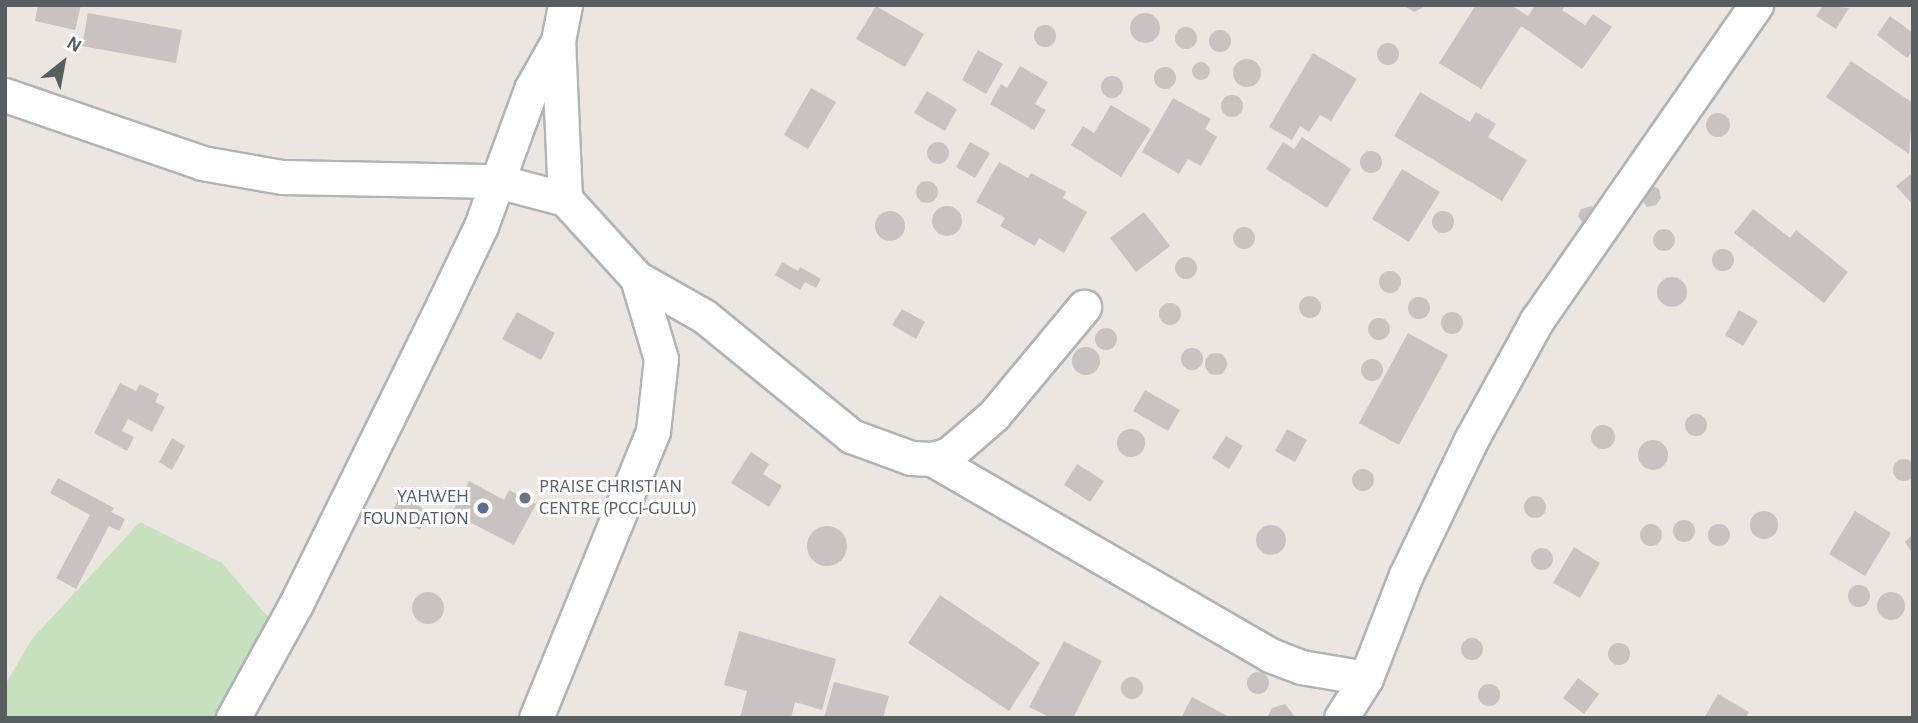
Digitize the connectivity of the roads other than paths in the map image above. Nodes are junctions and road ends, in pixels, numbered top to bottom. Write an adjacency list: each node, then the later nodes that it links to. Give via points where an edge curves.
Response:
1 (565, 5): 3 (street)
2 (1756, 5): 10 (street, via 1537,320 1430,525)
3 (558, 41): 5 (street, via 531,89); 6 (street)
4 (5, 95): 5 (street, via 107,133 228,167 294,177)
5 (497, 181): 6 (street); 11 (street, via 438,316 296,604)
6 (565, 199): 7 (street)
7 (637, 278): 9 (street, via 704,316 851,436 878,449); 12 (street, via 662,359 653,431)
8 (1084, 307): 9 (street, via 994,415 949,454)
9 (932, 459): 10 (street, via 1270,655 1301,667)
10 (1366, 678): 13 (street)
11 (233, 718)
12 (536, 718)
13 (1341, 718)

